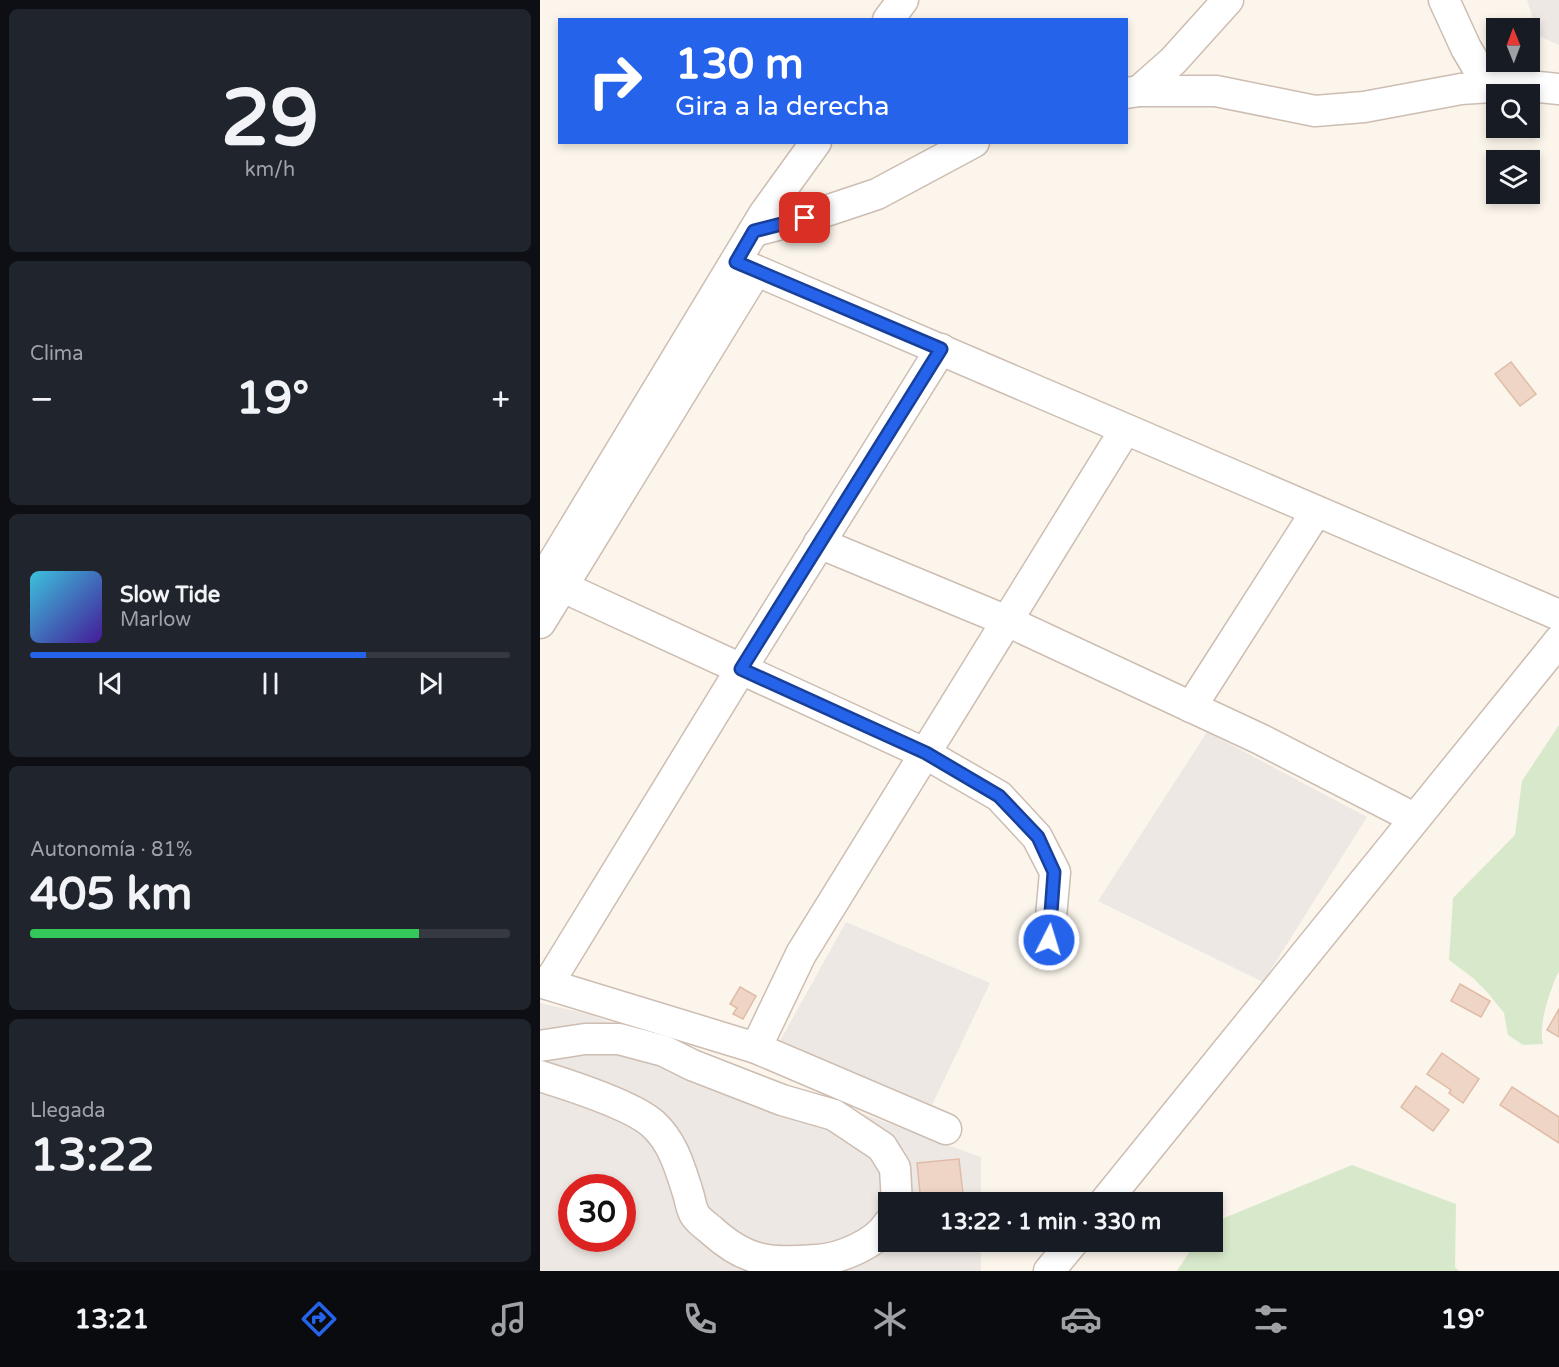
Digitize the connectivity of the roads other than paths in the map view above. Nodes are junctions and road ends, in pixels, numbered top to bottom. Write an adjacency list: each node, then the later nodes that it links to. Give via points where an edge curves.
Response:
1 (901, 0): 4 (street)
2 (1228, 0): 9 (street, via 1173,61)
3 (1444, 0): 5 (street)
4 (889, 18)
5 (1487, 84)
6 (1486, 87): 9 (street, via 1315,111 1216,91)
7 (1540, 87): 8 (street)
8 (1559, 89)
9 (1133, 92)
10 (815, 144): 12 (street)
11 (970, 144): 12 (street, via 877,194)
12 (754, 231): 13 (street)
13 (746, 266): 14 (street); 18 (street)
14 (941, 349): 15 (street); 17 (street)
15 (1125, 430): 16 (street); 20 (street)
16 (1316, 512): 19 (street); 24 (street)
17 (819, 543): 20 (street); 23 (street)
18 (549, 582): 21 (street); 23 (street)
19 (1559, 615)
20 (1007, 621): 24 (street); 25 (street)
21 (540, 623)
22 (1559, 641): 26 (street)
23 (741, 669): 25 (street); 28 (street)
24 (1191, 707): 26 (street)
25 (926, 753): 27 (street, via 999,796 1038,837 1054,872); 30 (street, via 801,954)
26 (1414, 818): 34 (street)
27 (1049, 940)
28 (544, 983): 30 (street)
29 (540, 1046): 33 (street, via 585,1039 619,1039 664,1051 782,1100 834,1115 882,1147 895,1168)
30 (756, 1048): 32 (street)
31 (540, 1076): 35 (street, via 631,1110 652,1123 669,1141 695,1215 724,1242 754,1259 821,1260 866,1245)
32 (946, 1129)
33 (896, 1192)
34 (1113, 1192)
35 (878, 1236)
36 (1064, 1252): 37 (street)
37 (1049, 1271)

